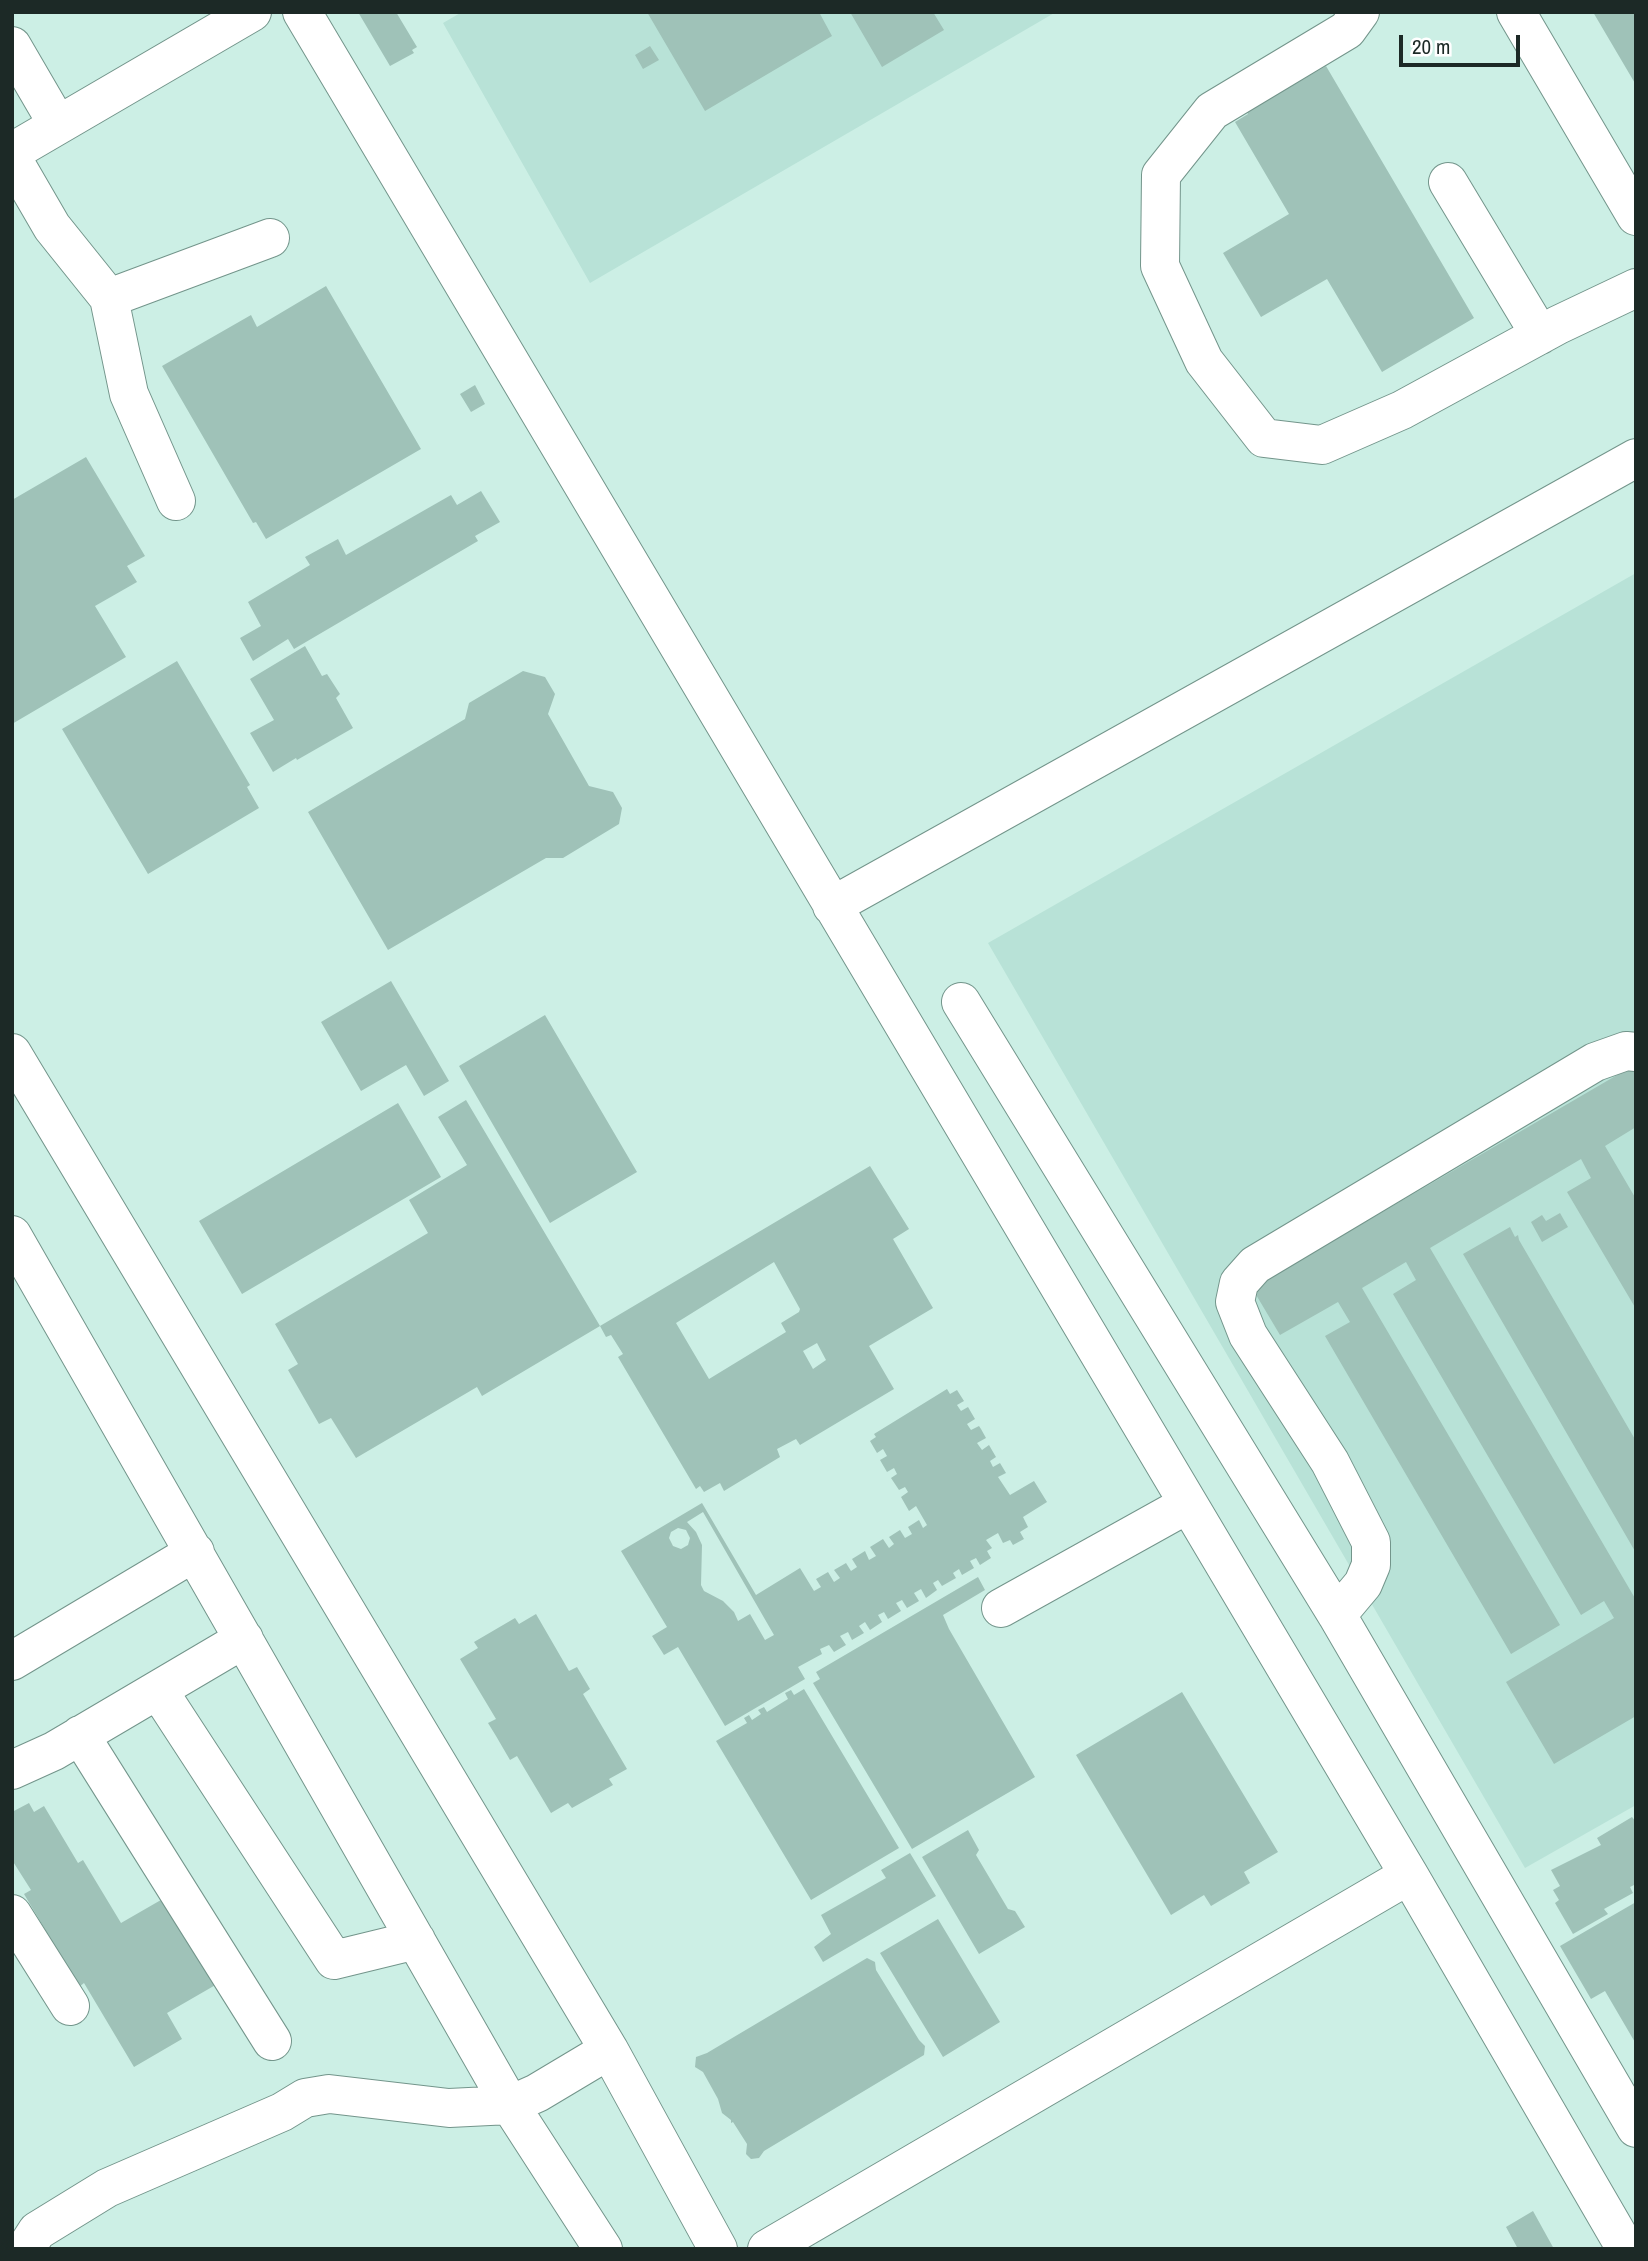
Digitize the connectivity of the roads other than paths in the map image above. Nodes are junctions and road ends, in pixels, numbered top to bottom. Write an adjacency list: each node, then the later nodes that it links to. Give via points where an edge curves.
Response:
1 (252, 12): 6 (street)
2 (302, 12): 17 (street)
3 (1360, 12): 14 (street, via 1347,30 1212,111 1161,175 1160,266 1204,361 1264,438 1321,445 1402,410)
4 (1516, 12): 10 (street)
5 (12, 46): 6 (street)
6 (58, 125): 7 (street)
7 (12, 152)
8 (12, 158): 13 (street, via 52,227)
9 (1448, 182): 14 (street)
10 (1636, 216)
11 (270, 238): 13 (street)
12 (1636, 288): 14 (street)
13 (109, 299): 16 (street, via 129,394)
14 (1540, 335)
15 (1636, 458): 17 (street)
16 (176, 501)
17 (832, 906): 22 (street)
18 (961, 1002): 25 (street)
19 (1636, 1052): 25 (street, via 1595,1062 1255,1265 1239,1283 1235,1302 1248,1335 1330,1462 1371,1542 1371,1565 1363,1584)
20 (12, 1053): 36 (street)
21 (12, 1235): 23 (street)
22 (1188, 1504): 24 (street); 31 (street)
23 (195, 1552): 26 (street); 27 (street)
24 (1002, 1608)
25 (1337, 1615): 38 (street)
26 (244, 1639): 28 (street); 33 (street)
27 (12, 1661)
28 (158, 1689): 29 (street); 33 (street, via 334,1960)
29 (80, 1735): 30 (street); 35 (street)
30 (12, 1770)
31 (1409, 1875): 42 (street); 43 (street)
32 (12, 1914): 34 (street)
33 (416, 1940): 37 (street)
34 (70, 2007)
35 (272, 2041)
36 (609, 2050): 37 (street); 41 (street)
37 (510, 2105): 39 (street, via 449,2108 329,2094 305,2098 107,2188 37,2231); 40 (street)
38 (1636, 2128)
39 (29, 2249)
40 (603, 2249)
41 (718, 2249)
42 (767, 2249)
43 (1626, 2249)

